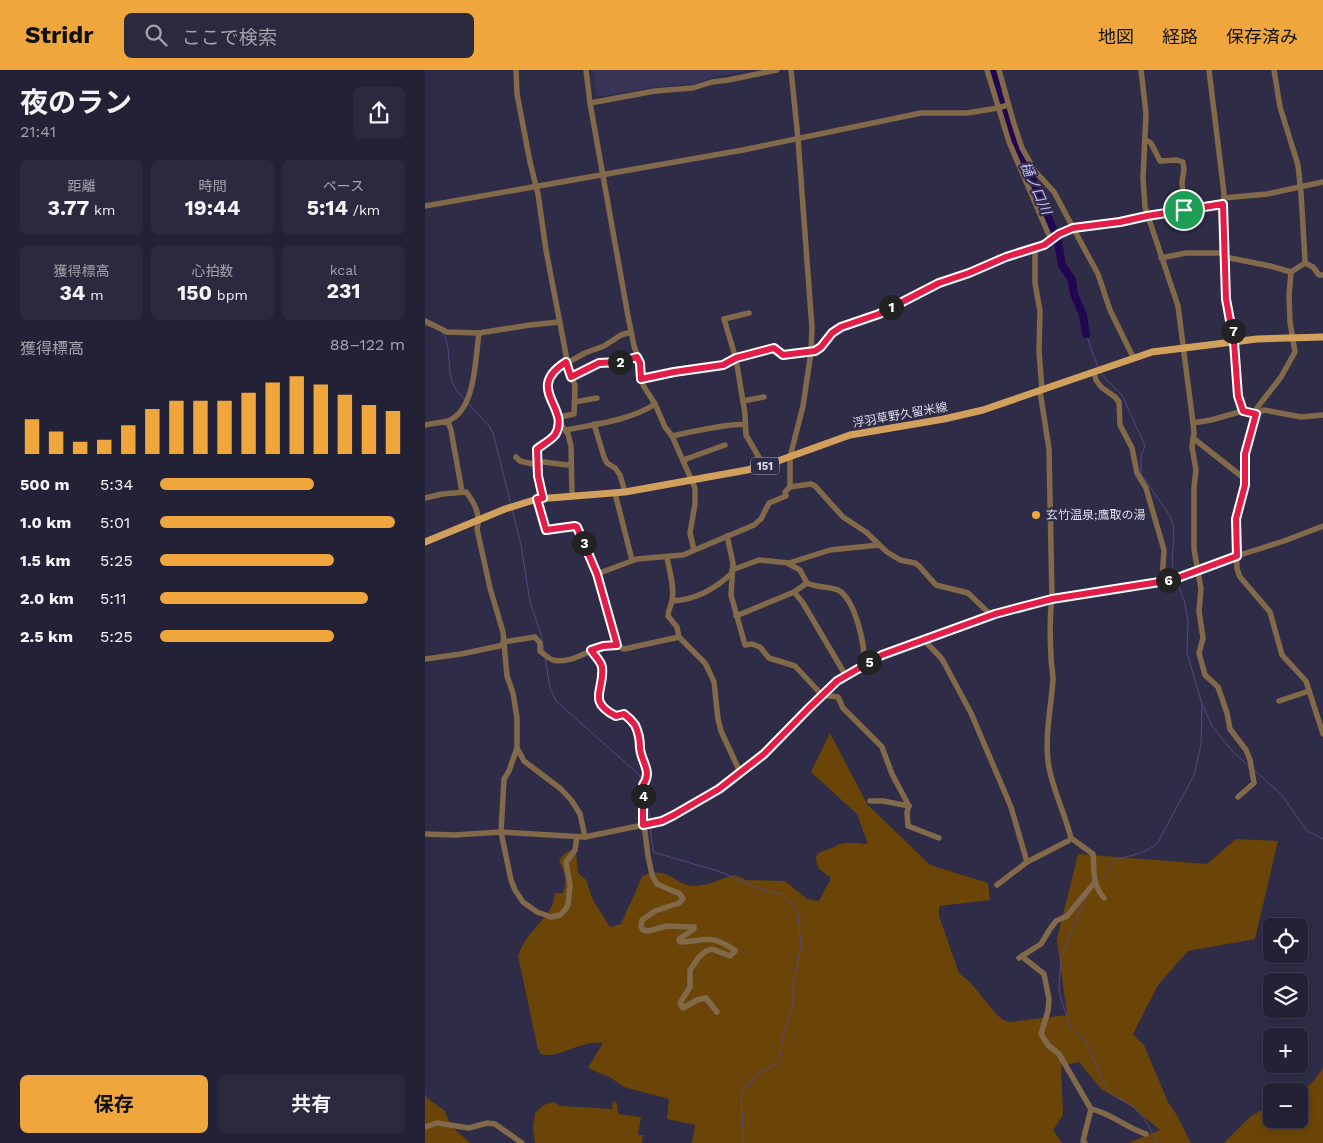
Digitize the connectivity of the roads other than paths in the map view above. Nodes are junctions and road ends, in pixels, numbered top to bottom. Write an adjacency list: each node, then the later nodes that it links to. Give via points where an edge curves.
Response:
1 (516, 70): 17 (street, via 517,94)
2 (586, 70): 10 (street)
3 (777, 70): 10 (street, via 693,88 655,91)
4 (791, 70): 13 (street)
5 (987, 70): 12 (street)
6 (999, 70): 11 (street)
7 (1141, 70): 14 (street)
8 (1209, 70): 19 (street)
9 (1274, 70): 18 (street, via 1280,107 1298,165)
10 (590, 103): 15 (street)
11 (1007, 105): 12 (street); 23 (street, via 1022,148 1035,171 1054,192)
12 (999, 108): 13 (street, via 967,113 921,113); 24 (street, via 1009,142)
13 (798, 139): 15 (street); 40 (street, via 811,304)
14 (1146, 140): 21 (street, via 1160,161 1183,162); 22 (street, via 1143,190)
15 (604, 174): 17 (street); 35 (street)
16 (1323, 182): 18 (street)
17 (535, 186): 20 (street); 33 (street)
18 (1300, 187): 19 (street); 28 (street)
19 (1223, 201): 21 (street); 26 (street)
20 (425, 206)
21 (1184, 210): 22 (street)
22 (1147, 216): 23 (street); 27 (street)
23 (1073, 228): 24 (street); 42 (street, via 1098,274 1110,310)
24 (1052, 239): 25 (street)
25 (1035, 248): 40 (street, via 939,283 879,314 841,327 821,347); 48 (street)
26 (1224, 255): 27 (street, via 1186,253); 29 (street); 38 (street, via 1226,299)
27 (1161, 258): 39 (street, via 1178,306)
28 (1305, 263): 29 (street); 30 (street)
29 (1291, 272): 36 (street, via 1289,296)
30 (1323, 275)
31 (749, 313): 43 (street, via 724,319)
32 (425, 321): 34 (street, via 447,332)
33 (559, 322): 34 (street); 44 (street)
34 (479, 334): 58 (street, via 467,403 455,417)
35 (631, 334): 41 (street); 44 (street, via 621,335)
36 (1293, 337): 37 (main road, 浮羽草野久留米線 / 151); 38 (main road, 浮羽草野久留米線 / 151); 55 (street, via 1294,356)
37 (1323, 337)
38 (1234, 342): 39 (main road, 浮羽草野久留米線 / 151); 54 (street, via 1238,396)
39 (1183, 348): 42 (main road, 浮羽草野久留米線 / 151); 59 (street)
40 (811, 352): 43 (street, via 783,355 774,348); 68 (street, via 803,406)
41 (637, 357): 46 (street, via 599,363); 47 (street)
42 (1133, 357): 45 (main road, 浮羽草野久留米線 / 151)
43 (736, 358): 47 (street, via 723,365); 51 (street)
44 (566, 362): 46 (street); 57 (street, via 548,383 549,395)
45 (1098, 371): 48 (main road, 浮羽草野久留米線 / 151); 96 (street, via 1096,380 1119,402 1121,425 1132,448 1137,473 1146,488 1164,550)
46 (571, 377): 52 (street, via 575,384)
47 (641, 379): 53 (street)
48 (1041, 390): 68 (main road, 浮羽草野久留米線 / 151, via 964,415 850,435); 99 (street, via 1049,449)
49 (764, 397): 51 (street)
50 (597, 398): 52 (street)
51 (743, 401): 62 (street)
52 (575, 402): 57 (street, via 575,414)
53 (655, 404): 61 (street, via 642,411); 64 (street)
54 (1243, 411): 55 (street); 59 (street)
55 (1256, 414): 56 (street, via 1263,410 1301,416); 74 (street, via 1245,454)
56 (1323, 415)
57 (559, 418): 63 (street); 72 (street, via 554,436 537,449)
58 (444, 422): 60 (street); 77 (street, via 451,430)
59 (1193, 423): 65 (street)
60 (425, 424)
61 (594, 424): 63 (street); 78 (street, via 604,457 620,475)
62 (745, 424): 64 (street); 73 (street, via 746,435)
63 (566, 430): 71 (street, via 571,446)
64 (672, 436): 70 (street)
65 (1193, 438): 74 (street); 94 (street, via 1196,470 1193,532)
66 (725, 445): 70 (street)
67 (516, 457): 72 (street, via 520,462)
68 (789, 457): 73 (main road, 浮羽草野久留米線 / 151); 76 (street)
69 (544, 462): 71 (street)
70 (684, 462): 75 (street)
71 (571, 464): 80 (street)
72 (537, 465): 82 (street)
73 (765, 466): 75 (main road, 浮羽草野久留米線 / 151)
74 (1245, 479): 89 (street, via 1235,526)
75 (691, 480): 78 (main road, 浮羽草野久留米線 / 151); 88 (street, via 696,495 690,533)
76 (789, 488): 85 (street, via 786,496 769,503 754,525); 87 (street, via 815,486 843,517)
77 (462, 492): 81 (street); 83 (street, via 469,496)
78 (625, 492): 79 (main road, 浮羽草野久留米線 / 151)
79 (615, 493): 80 (main road, 浮羽草野久留米線 / 151); 91 (street)
80 (572, 495): 82 (main road, 浮羽草野久留米線 / 151)
81 (425, 498)
82 (540, 498): 83 (main road, 浮羽草野久留米線 / 151); 95 (street, via 546,530 577,527)
83 (480, 520): 86 (main road, 浮羽草野久留米線 / 151); 105 (street, via 477,528)
84 (1323, 526): 89 (street)
85 (727, 536): 88 (street); 93 (street)
86 (425, 542)
87 (879, 545): 92 (street, via 830,550); 101 (street, via 900,560 915,563 936,585 968,593)
88 (694, 550): 90 (street)
89 (1237, 556): 94 (street); 111 (street, via 1240,577 1269,612 1282,654 1306,681)
90 (667, 557): 91 (street); 100 (street)
91 (632, 560): 95 (street)
92 (784, 563): 93 (street, via 762,560); 97 (street, via 798,568)
93 (732, 571): 100 (street, via 704,594); 102 (street, via 731,595)
94 (1197, 571): 96 (street); 117 (street, via 1203,638 1199,653 1205,675 1218,688 1230,729 1251,760 1253,783)
95 (597, 574): 106 (street)
96 (1162, 581): 99 (street)
97 (807, 584): 98 (street); 109 (street, via 840,591 851,603 863,646)
98 (794, 592): 102 (street); 110 (street)
99 (1052, 599): 101 (street); 128 (street, via 1053,677 1048,760 1071,838 1093,854)
100 (672, 602): 103 (street, via 669,616)
101 (991, 615): 104 (street)
102 (736, 616): 112 (street, via 745,645 760,647 769,658 795,666)
103 (679, 637): 106 (street, via 624,649); 116 (street, via 705,663 710,673 721,731)
104 (925, 640): 109 (street, via 882,655); 127 (street, via 942,660 971,712 1011,807)
105 (503, 643): 107 (street, via 535,637 540,642 540,651 552,660 576,658); 108 (street); 115 (street, via 517,718)
106 (617, 645): 107 (street)
107 (591, 650): 120 (street, via 602,665 600,702 605,711 616,716 624,714 634,725 641,742 647,768 643,785)
108 (425, 659)
109 (863, 666): 110 (street)
110 (846, 676): 112 (street)
111 (1309, 691): 113 (street); 114 (street)
112 (822, 695): 116 (street, via 764,754); 119 (street, via 838,697 843,708 882,747)
113 (1279, 701)
114 (1323, 734)
115 (517, 748): 121 (street, via 504,779); 124 (street, via 524,761 572,801 580,814)
116 (740, 772): 120 (street, via 691,807 662,821)
117 (1238, 797)
118 (870, 801): 119 (street)
119 (909, 806): 125 (street, via 908,826)
120 (643, 825): 124 (street); 131 (street, via 654,880 680,894 683,899 648,914 641,920 643,930 693,926 695,929 679,939 680,942 711,938 735,950 730,956 712,949 699,957 690,970 690,987 680,1003 683,1008 706,998)
121 (501, 832): 122 (street, via 455,836); 123 (street); 123 (street, via 507,867 519,897 529,907 551,916 560,915 568,905 570,885 566,862 575,850)
122 (425, 834)
123 (577, 837): 124 (street)
124 (585, 837)
125 (939, 838)
126 (1068, 841): 127 (street)
127 (1027, 862): 129 (street)
128 (1095, 882): 130 (street); 132 (street, via 1067,916 1056,921 1041,944 1021,956 1045,974 1049,999 1041,1034 1059,1054)
129 (997, 885)
130 (1104, 898)
131 (717, 1012)
132 (1091, 1109): 134 (street); 136 (street)
133 (425, 1127): 135 (street, via 437,1123 469,1128 495,1124)
134 (1146, 1134)
135 (522, 1143)
136 (1085, 1143)

